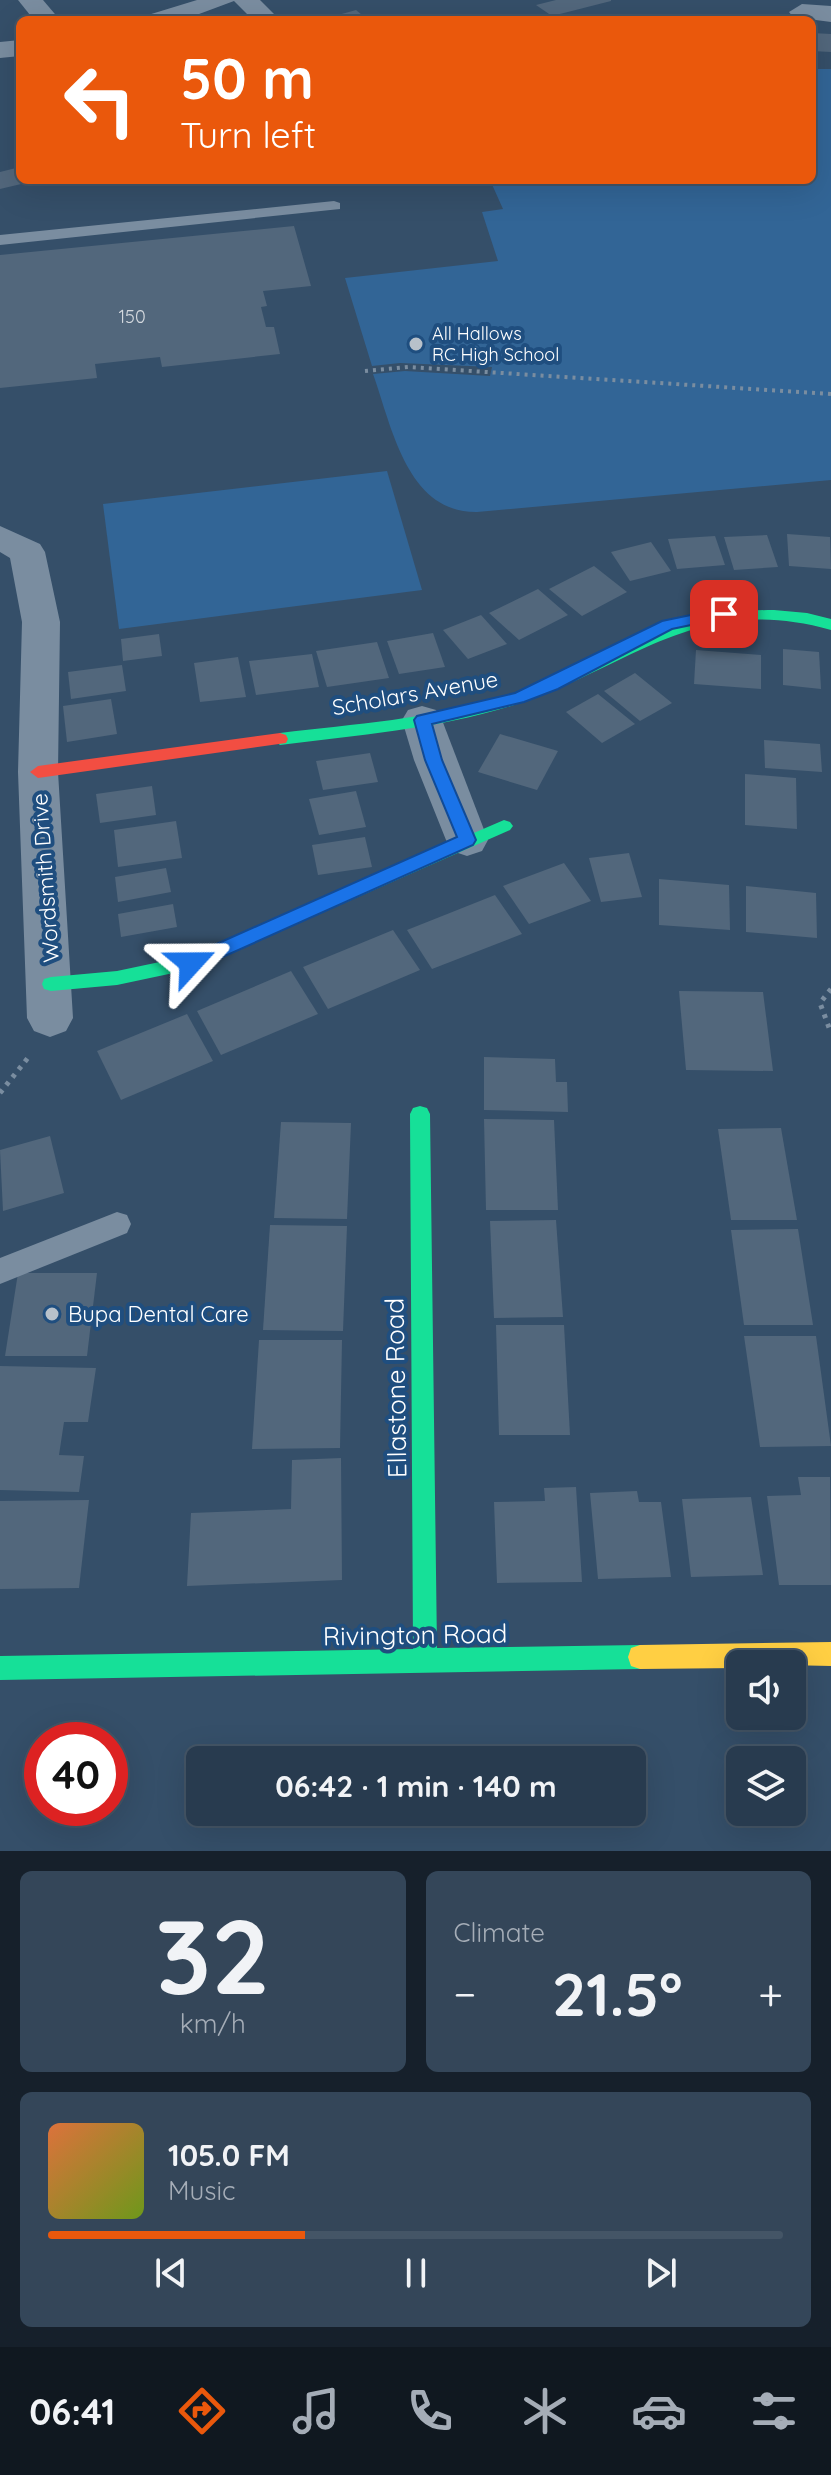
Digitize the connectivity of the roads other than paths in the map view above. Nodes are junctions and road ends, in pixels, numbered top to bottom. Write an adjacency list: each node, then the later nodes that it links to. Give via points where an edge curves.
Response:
1 (30, 0): 6 (street)
2 (223, 0): 7 (street)
3 (246, 0): 8 (street)
4 (802, 12): 5 (street)
5 (831, 14)
6 (44, 16)
7 (170, 16)
8 (263, 16)
9 (334, 206): 10 (lane)
10 (0, 240)
11 (0, 537): 14 (street, Wordsmith Drive, via 27,552 41,622)
12 (831, 625): 13 (street, Scholars Avenue, via 810,617 753,613 695,617 668,624 518,698)
13 (422, 720): 14 (street, Scholars Avenue); 16 (street)
14 (38, 772): 17 (street, Wordsmith Drive)
15 (504, 826): 16 (street, Wordsmith Drive)
16 (467, 840): 17 (street, Wordsmith Drive, via 191,963 117,978)
17 (51, 1001)
18 (420, 1114): 22 (street, Ellastone Road)
19 (117, 1224): 20 (lane)
20 (0, 1271)
21 (831, 1654): 22 (street, Rivington Road)
22 (425, 1661): 23 (street, Rivington Road)
23 (0, 1668)

